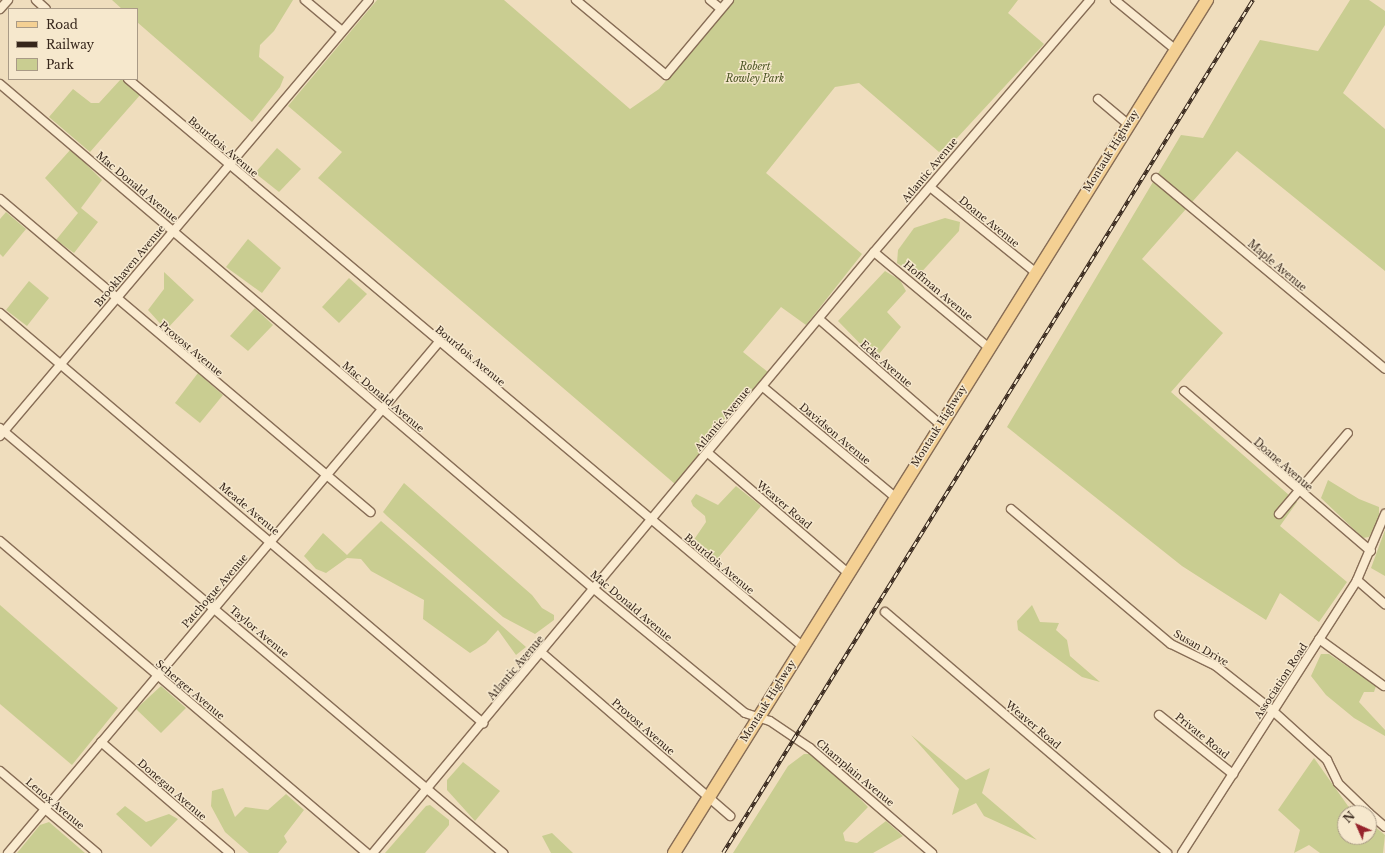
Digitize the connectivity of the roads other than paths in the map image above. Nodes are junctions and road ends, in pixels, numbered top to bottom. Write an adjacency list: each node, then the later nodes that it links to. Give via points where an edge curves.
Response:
1 (8, 0): 12 (street)
2 (36, 0): 11 (street)
3 (305, 0): 14 (street)
4 (369, 0): 14 (street, Brookhaven Avenue)
5 (576, 0): 13 (street, via 666,74)
6 (710, 0): 13 (street)
7 (729, 0): 13 (street)
8 (1090, 0): 22 (street, Atlantic Avenue)
9 (1115, 0): 15 (street)
10 (1207, 0): 15 (main road, Montauk Highway)
11 (45, 8)
12 (0, 9)
13 (721, 9)
14 (342, 31): 20 (street, Brookhaven Avenue)
15 (1176, 50): 19 (main road, Montauk Highway)
16 (129, 80): 20 (street, Bourdois Avenue)
17 (0, 84): 24 (street, Mac Donald Avenue)
18 (1098, 99): 19 (street)
19 (1128, 124): 26 (main road, Montauk Highway)
20 (229, 165): 24 (street, Brookhaven Avenue); 30 (street, Bourdois Avenue)
21 (1156, 178): 33 (street, Maple Avenue)
22 (930, 187): 25 (street, Atlantic Avenue); 26 (street, Doane Avenue)
23 (0, 199): 27 (street, Provost Avenue)
24 (173, 231): 27 (street, Brookhaven Avenue); 36 (street, Mac Donald Avenue)
25 (874, 252): 29 (street, Atlantic Avenue); 31 (street, Hoffman Avenue)
26 (1035, 272): 31 (main road, Montauk Highway)
27 (115, 299): 32 (street, Brookhaven Avenue); 41 (street, Provost Avenue)
28 (0, 313): 32 (street, Meade Avenue)
29 (819, 319): 34 (street, Atlantic Avenue); 37 (street, Ecke Avenue)
30 (438, 343): 36 (street, Patchogue Avenue); 48 (street, Bourdois Avenue)
31 (988, 347): 37 (main road, Montauk Highway)
32 (61, 364): 38 (street, Brookhaven Avenue); 49 (street, Meade Avenue)
33 (1385, 369)
34 (763, 387): 40 (street, Atlantic Avenue); 43 (street, Davidson Avenue)
35 (1184, 391): 42 (street, Doane Avenue)
36 (382, 409): 41 (street, Patchogue Avenue); 54 (street, Mac Donald Avenue)
37 (940, 424): 43 (main road, Montauk Highway)
38 (1, 432): 56 (street, Taylor Avenue)
39 (1348, 433): 42 (street)
40 (708, 453): 48 (street, Atlantic Avenue); 52 (street, Weaver Road)
41 (327, 475): 45 (street, Provost Avenue); 49 (street, Patchogue Avenue)
42 (1298, 491): 46 (street); 51 (street, Doane Avenue)
43 (895, 497): 52 (main road, Montauk Highway)
44 (1011, 509): 63 (street, Susan Drive, via 1171,644 1216,666)
45 (370, 512)
46 (1279, 514)
47 (1385, 514): 51 (street, Association Road)
48 (651, 520): 54 (street, Atlantic Avenue); 59 (street, Bourdois Avenue)
49 (271, 540): 56 (street, Patchogue Avenue); 66 (street, Meade Avenue)
50 (0, 541): 61 (street, Scherger Avenue)
51 (1371, 551): 53 (street, Association Road)
52 (848, 573): 59 (main road, Montauk Highway)
53 (1357, 580): 55 (street); 58 (street, Association Road)
54 (594, 589): 60 (street, Atlantic Avenue); 65 (street, Mac Donald Avenue, via 745,713)
55 (1385, 604)
56 (214, 608): 61 (street, Patchogue Avenue); 70 (street, Taylor Avenue)
57 (885, 612): 85 (street, Weaver Road)
58 (1319, 639): 62 (street); 63 (street, Association Road)
59 (802, 646): 65 (main road, Montauk Highway)
60 (542, 653): 66 (street, Atlantic Avenue); 71 (street, Provost Avenue)
61 (156, 675): 67 (street, Patchogue Avenue); 80 (street, Scherger Avenue)
62 (1384, 686)
63 (1273, 711): 69 (street, Association Road); 72 (street, Susan Drive, via 1327,760 1338,783)
64 (1159, 715): 69 (street, Private Road)
65 (758, 717): 71 (main road, Montauk Highway); 84 (street, Champlain Avenue, via 810,748)
66 (483, 723): 70 (street, Atlantic Avenue)
67 (101, 742): 73 (street, Patchogue Avenue); 79 (street, Donegan Avenue)
68 (0, 771): 73 (street, Lenox Avenue)
69 (1233, 774): 86 (street, Association Road)
70 (428, 788): 81 (street, Atlantic Avenue); 82 (street, Taylor Avenue)
71 (709, 797): 74 (street, Provost Avenue); 83 (main road, Montauk Highway)
72 (1361, 805)
73 (45, 809): 77 (street, Patchogue Avenue); 78 (street, Lenox Avenue)
74 (730, 816)
75 (1377, 820): 76 (street, Susan Drive)
76 (1385, 827)
77 (8, 853)
78 (96, 853)
79 (230, 853)
80 (367, 853)
81 (373, 853)
82 (503, 853)
83 (674, 853)
84 (932, 853)
85 (1167, 853)
86 (1182, 853)

